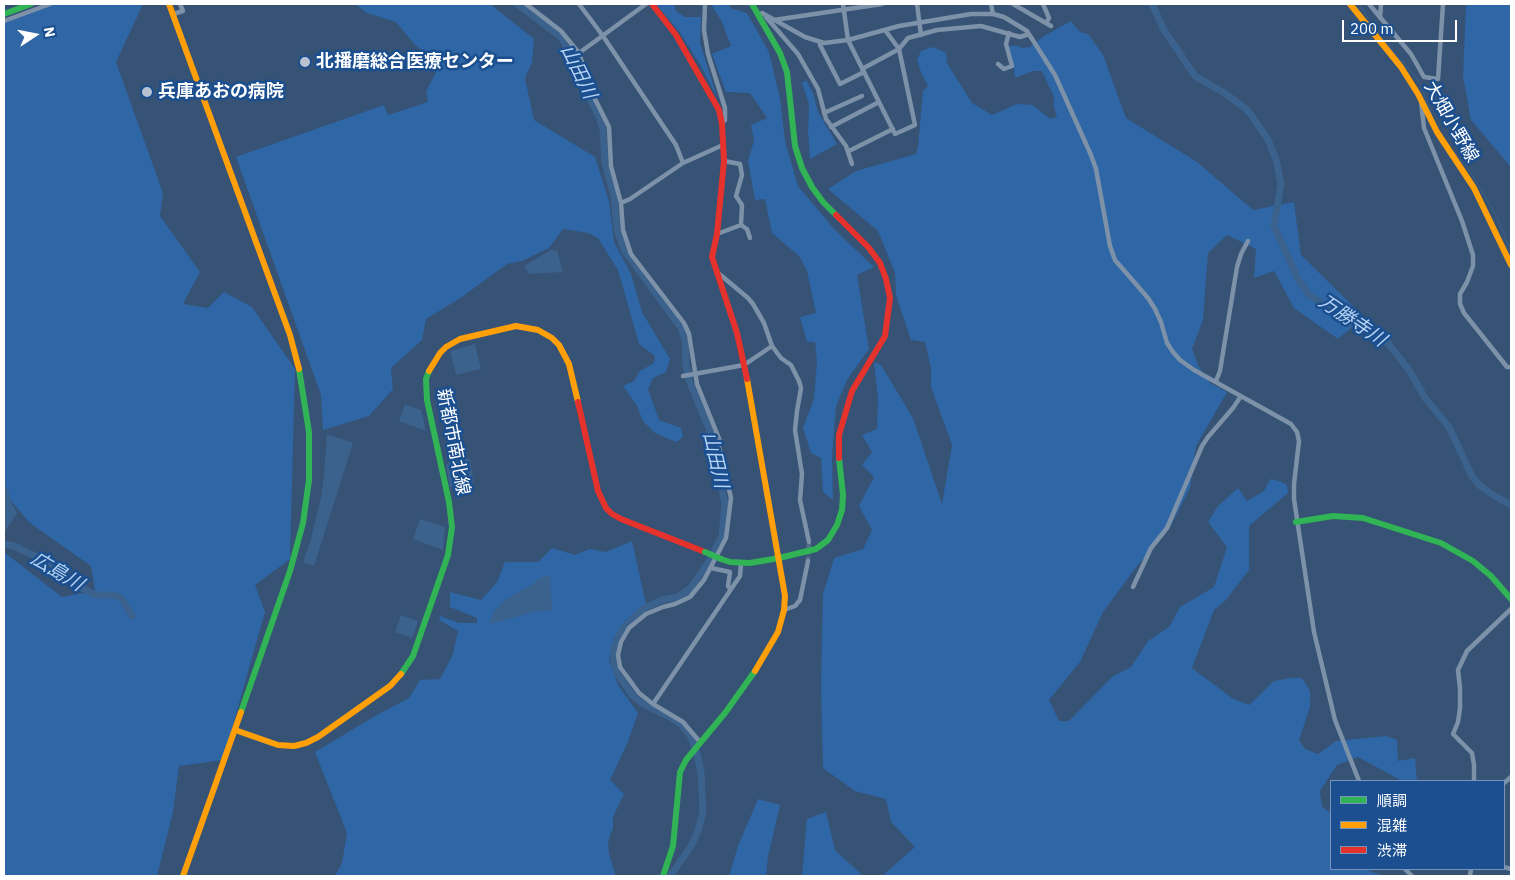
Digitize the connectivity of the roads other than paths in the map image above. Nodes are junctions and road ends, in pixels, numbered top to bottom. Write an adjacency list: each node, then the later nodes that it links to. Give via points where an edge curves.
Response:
1 (16, 4): 23 (main road)
2 (31, 4): 26 (main road)
3 (50, 4): 31 (street)
4 (169, 4): 27 (main road)
5 (180, 4): 27 (street, via 183,11)
6 (526, 4): 43 (street, via 561,31)
7 (579, 4): 39 (street)
8 (646, 4): 39 (street)
9 (652, 4): 50 (main road, via 676,35 719,110)
10 (705, 4): 50 (street, via 704,30 724,108)
11 (752, 4): 25 (main road); 74 (main road, 新都市南北線, via 787,72 793,137 802,168 824,202 880,263 890,298 885,336 852,391 839,435 838,459 843,495 837,526 828,540 816,549)
12 (882, 4): 22 (street)
13 (917, 4): 32 (street)
14 (991, 4): 28 (street)
15 (1013, 4): 24 (street)
16 (1026, 4): 24 (street)
17 (1043, 4): 33 (street, via 1049,18)
18 (1350, 4): 47 (main road, 大畑小野線, via 1401,67)
19 (1369, 4): 29 (street)
20 (1381, 4): 29 (street)
21 (1443, 4): 29 (street, via 1438,79 1424,77 1411,54)
22 (843, 6): 30 (street); 40 (street)
23 (4, 8)
24 (1022, 9): 33 (street)
25 (762, 13): 30 (street); 49 (street, via 798,54 818,89)
26 (4, 14)
27 (173, 14): 84 (main road, via 290,334 307,415 309,480 303,523 290,571)
28 (993, 14): 32 (street, via 971,14); 37 (street, via 1021,26)
29 (1380, 18)
30 (774, 20): 41 (street, via 805,38)
31 (4, 21)
32 (920, 23): 35 (street); 38 (street)
33 (1046, 23): 34 (street)
34 (1051, 26)
35 (885, 30): 40 (street); 42 (street)
36 (1009, 33): 37 (street, via 1020,37); 38 (street, via 981,26 937,30); 44 (street, via 1006,44 1012,66 1004,69)
37 (1029, 34): 70 (street, via 1055,75 1091,155 1115,260 1152,304 1166,343 1173,352 1194,370)
38 (922, 35): 42 (street, via 908,38)
39 (603, 36): 43 (street); 56 (street, via 676,145)
40 (848, 40): 41 (street); 45 (street)
41 (820, 42): 45 (street, via 840,84)
42 (899, 49): 45 (street); 52 (street, via 915,124 895,134)
43 (579, 53): 58 (street, via 592,93 609,127 611,166)
44 (998, 64)
45 (863, 70): 48 (street)
46 (862, 96): 49 (street)
47 (1420, 100): 63 (main road, 大畑小野線, via 1436,132 1474,188); 67 (street, via 1424,128 1474,255 1473,266 1460,294 1460,304 1507,367)
48 (879, 102): 51 (street); 52 (street)
49 (824, 113): 51 (street)
50 (722, 124): 53 (main road)
51 (831, 127): 54 (street)
52 (893, 129): 54 (street)
53 (723, 145): 55 (main road); 56 (street)
54 (848, 151): 57 (street)
55 (724, 161): 59 (street, via 740,164 742,174 736,196 742,204); 60 (main road)
56 (683, 163): 58 (street)
57 (852, 164)
58 (621, 204): 68 (street, via 622,230 631,254 689,334)
59 (741, 225): 60 (street); 61 (street, via 747,229)
60 (717, 234): 64 (main road, via 712,257)
61 (750, 238)
62 (1248, 241): 70 (street, via 1237,267)
63 (1511, 265)
64 (716, 272): 65 (street, via 753,304); 66 (main road, via 737,333)
65 (772, 346): 66 (street); 73 (street, via 791,365 801,388 795,430 802,474 800,500)
66 (744, 365): 68 (street); 74 (main road)
67 (1511, 367)
68 (694, 374): 69 (street); 77 (street, via 720,441 730,498 726,538)
69 (683, 376)
70 (1216, 381): 71 (street)
71 (1241, 396): 72 (street, via 1291,424 1297,432); 78 (street, via 1202,446 1167,528 1150,548)
72 (1296, 522): 80 (main road, via 1333,516 1363,518 1441,543 1473,561); 86 (street, via 1314,632 1335,720)
73 (809, 542)
74 (779, 558): 76 (main road, 新都市南北線); 82 (main road)
75 (808, 561): 82 (street, via 800,600)
76 (741, 563): 79 (street, via 740,576); 84 (main road, 新都市南北線, bridge, via 721,559 621,519 606,508 598,491 569,364 552,338 538,330 516,326 460,339 440,353 426,379 427,400 452,527 448,555 407,667 390,686 306,743 278,745)
77 (710, 568): 79 (street, via 730,572); 83 (street, via 690,597 646,614 629,628 621,642 620,667 639,693)
78 (1133, 587)
79 (730, 589): 83 (street)
80 (1511, 599)
81 (1511, 609): 87 (street, via 1467,651 1458,670 1460,708 1453,734 1472,753)
82 (784, 610): 85 (main road, via 778,632 755,671)
83 (653, 704): 85 (street, via 683,722)
84 (235, 730): 88 (main road)
85 (698, 745): 89 (main road, via 680,772 673,846)
86 (1359, 780)
87 (1474, 780)
88 (183, 876)
89 (663, 876)

